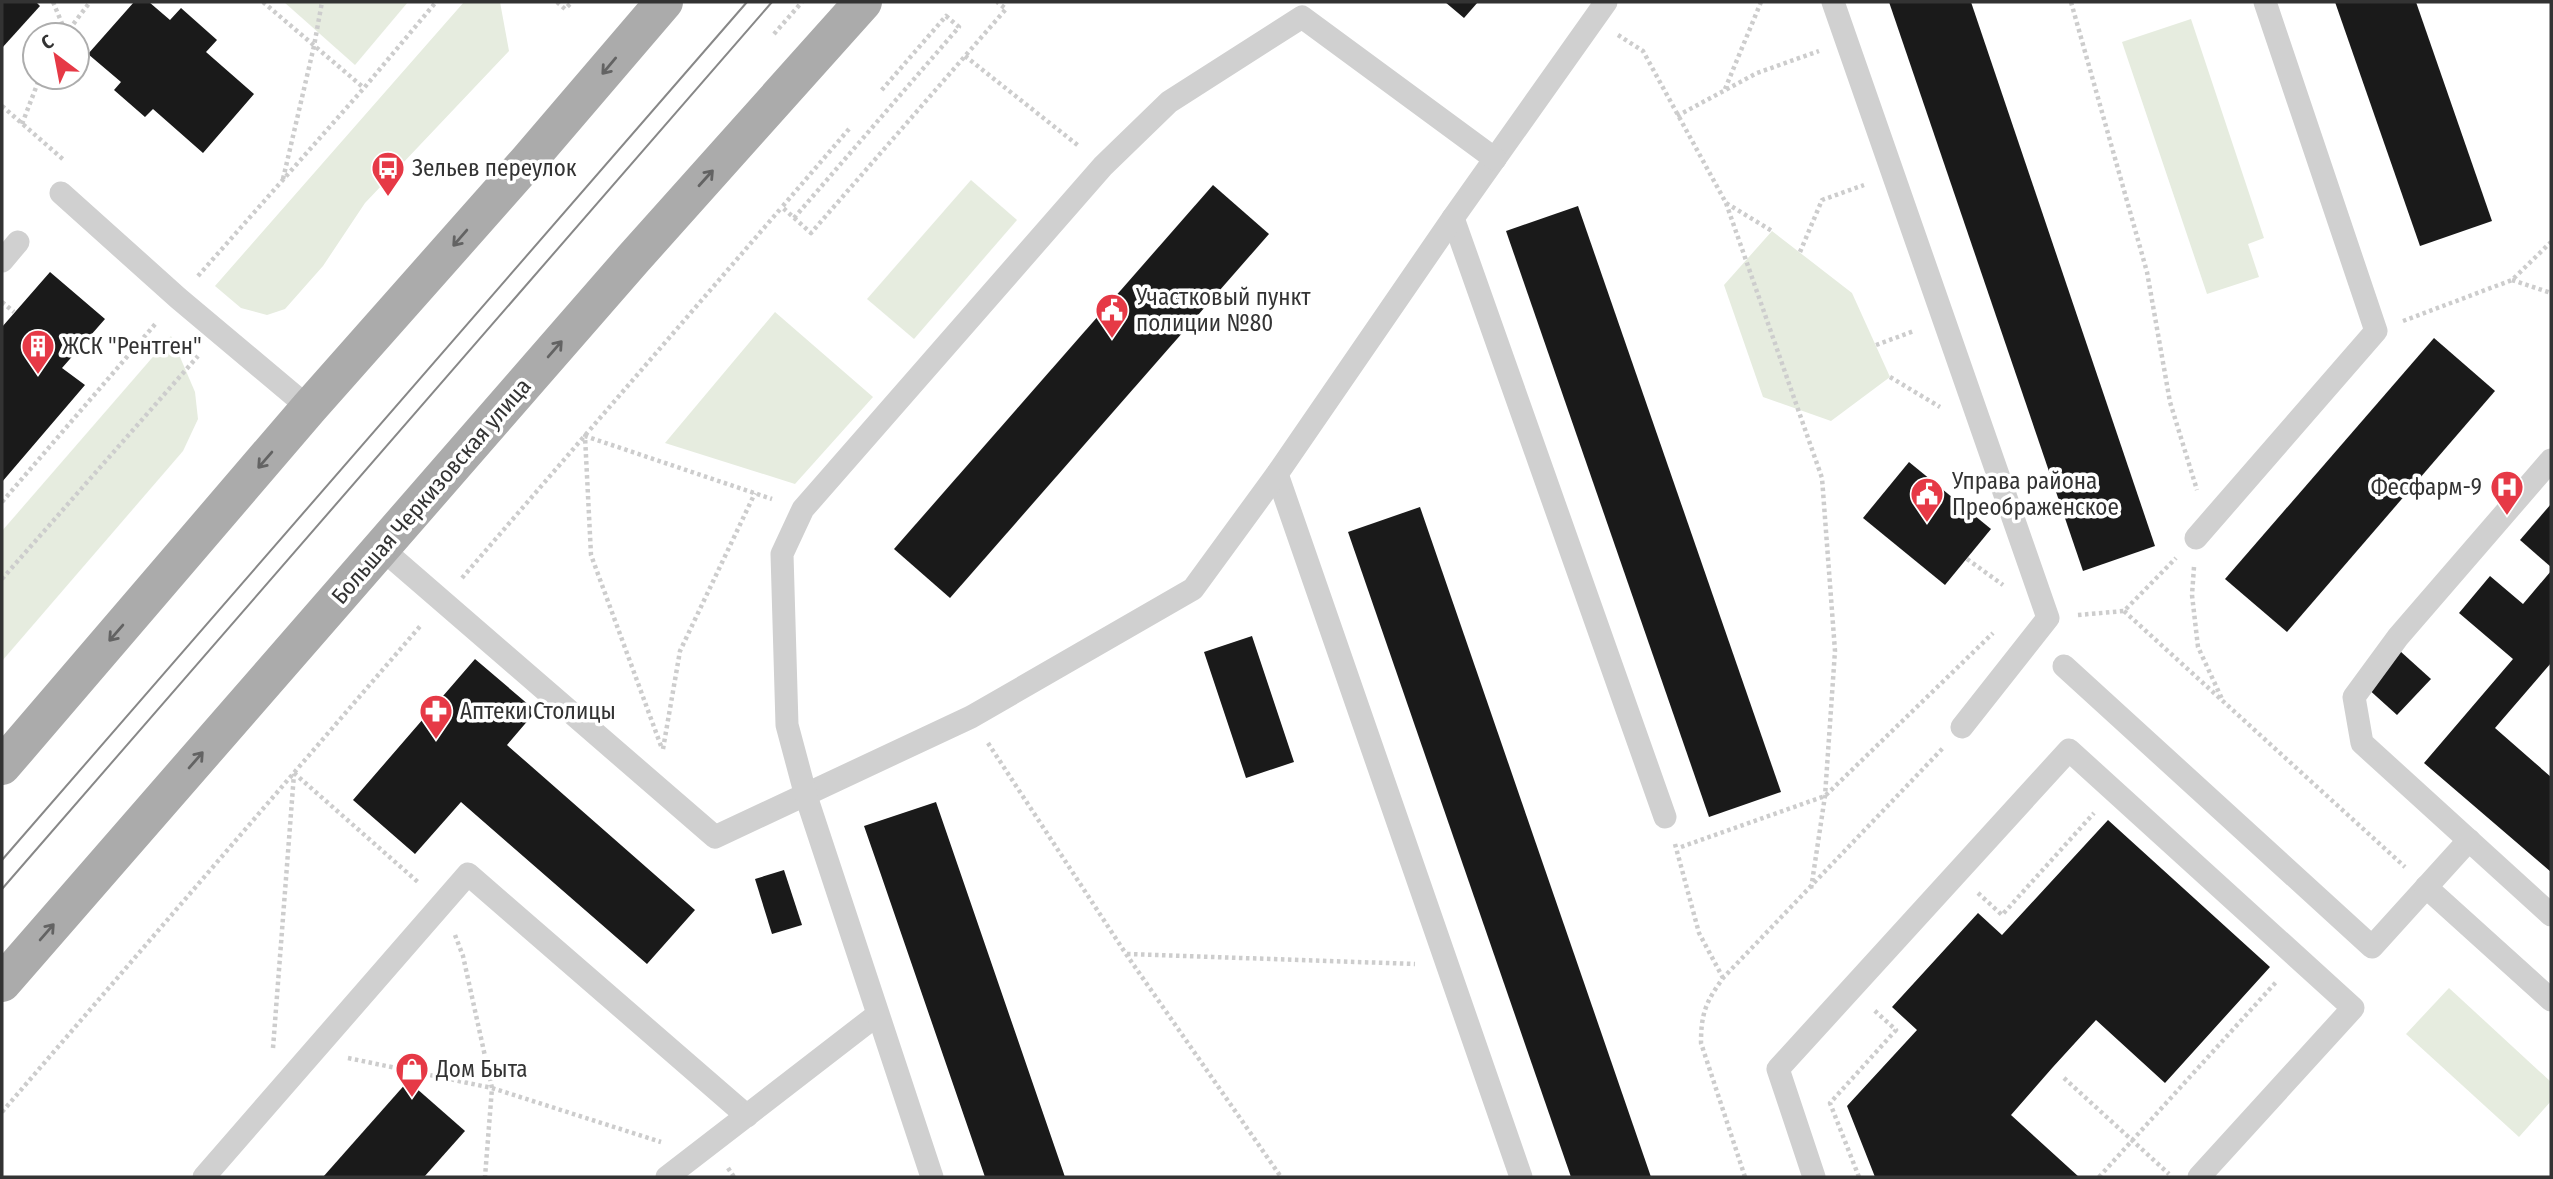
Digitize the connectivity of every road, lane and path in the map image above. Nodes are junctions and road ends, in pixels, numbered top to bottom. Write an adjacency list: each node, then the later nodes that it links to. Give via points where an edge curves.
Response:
1 (53, 2): 17 (path)
2 (90, 2): 18 (path)
3 (263, 2): 22 (path)
4 (321, 2): 22 (path)
5 (436, 2): 24 (path)
6 (557, 2): 7 (path, via 565,9)
7 (572, 2)
8 (664, 2): 56 (main road, one-way to 56)
9 (802, 2): 20 (path)
10 (863, 2): 64 (main road, Большая Черкизовская улица, one-way to 10)
11 (997, 2): 23 (path, via 1006,9)
12 (1606, 2): 19 (lane)
13 (1761, 2): 25 (path)
14 (1833, 2): 21 (lane)
15 (2071, 2): 63 (path, via 2147,272 2170,402)
16 (2265, 2): 53 (lane)
17 (60, 21)
18 (75, 21)
19 (1593, 21): 29 (path, via 1643,51); 32 (lane)
20 (774, 34)
21 (1847, 40): 25 (path, via 1757,73); 35 (lane)
22 (314, 46): 24 (path); 36 (path)
23 (965, 56): 34 (path); 40 (path, via 811,233)
24 (364, 88): 36 (path)
25 (1725, 90): 29 (path)
26 (35, 91): 30 (path)
27 (880, 92): 40 (path, via 947,16 959,27)
28 (2, 106): 30 (path)
29 (1677, 116): 38 (path)
30 (22, 124): 33 (path)
31 (849, 129): 39 (path)
32 (1495, 159): 34 (lane, via 1302,17 1169,102); 41 (lane)
33 (69, 164)
34 (1103, 166): 62 (lane)
35 (1894, 175): 45 (path, via 1822,200); 52 (lane)
36 (283, 179): 49 (path)
37 (61, 193): 49 (lane)
38 (1726, 203): 42 (path); 79 (path, via 1822,478 1835,651)
39 (782, 207): 40 (path); 57 (path)
40 (794, 218)
41 (1453, 218): 59 (lane); 81 (lane)
42 (1772, 230)
43 (18, 242): 46 (lane)
44 (2551, 242): 47 (path)
45 (1800, 252)
46 (2, 261)
47 (2512, 280): 48 (path); 53 (path)
48 (2551, 293)
49 (178, 298): 54 (lane); 61 (path)
50 (2, 302): 51 (path)
51 (14, 313)
52 (1944, 320): 55 (path); 68 (lane)
53 (2376, 331): 63 (lane)
54 (219, 332): 56 (lane); 65 (path)
55 (1875, 345)
56 (309, 408): 75 (main road, one-way to 75)
57 (585, 436): 60 (path); 66 (path); 74 (path, via 591,555)
58 (2551, 460): 82 (lane, via 2398,637 2354,697 2362,743)
59 (1277, 474): 72 (lane, via 1193,589); 90 (lane)
60 (755, 493): 62 (path); 74 (path, via 680,650)
61 (2, 502)
62 (803, 509): 78 (lane, via 782,554 787,726)
63 (2202, 531): 67 (path); 71 (path, via 2192,595 2198,647)
64 (381, 548): 66 (lane); 93 (main road, Большая Черкизовская улица, one-way to 64)
65 (2, 579)
66 (443, 600): 76 (path); 77 (lane)
67 (2124, 611): 68 (path); 71 (path)
68 (2048, 618): 73 (lane)
69 (1995, 631): 79 (path)
70 (2064, 666): 84 (lane, via 2372,947)
71 (2225, 703): 84 (path)
72 (971, 717): 78 (lane); 89 (path)
73 (1962, 727): 85 (path)
74 (662, 750): 77 (path)
75 (2, 766)
76 (294, 773): 87 (path); 100 (path); 101 (path)
77 (647, 777): 78 (lane, via 715,837)
78 (806, 796): 96 (lane)
79 (1825, 796): 83 (path); 85 (path)
80 (2099, 808): 86 (path, via 2002,915 1977,892)
81 (1665, 817): 83 (path)
82 (2469, 840): 84 (lane); 88 (lane)
83 (1676, 848): 92 (path, via 1699,933)
84 (2426, 887): 94 (lane)
85 (1811, 889): 92 (path)
86 (1968, 902)
87 (443, 903): 97 (lane); 99 (path, via 463,956); 102 (lane, via 468,874)
88 (2551, 915)
89 (1126, 954): 90 (path); 109 (path)
90 (1448, 965): 110 (lane)
91 (2282, 976): 103 (path)
92 (1723, 978): 111 (path, via 1706,1002 1700,1043)
93 (2, 983)
94 (2551, 1000)
95 (1871, 1007): 113 (path, via 1896,1030 1830,1103)
96 (877, 1015): 102 (lane); 108 (lane)
97 (313, 1051): 99 (path); 100 (lane)
98 (2064, 1078): 103 (path)
99 (492, 1088): 104 (path); 106 (path)
100 (268, 1103): 105 (lane)
101 (2, 1112)
102 (747, 1116): 104 (lane)
103 (2132, 1141): 114 (path); 115 (path)
104 (698, 1154): 107 (lane)
105 (204, 1177)
106 (485, 1177)
107 (667, 1177)
108 (932, 1177)
109 (1281, 1177)
110 (1521, 1177)
111 (1745, 1177)
112 (1814, 1177): 116 (lane, via 1778,1069 2070,750 2353,1008)
113 (1859, 1177)
114 (2099, 1177)
115 (2172, 1177)
116 (2199, 1177)

